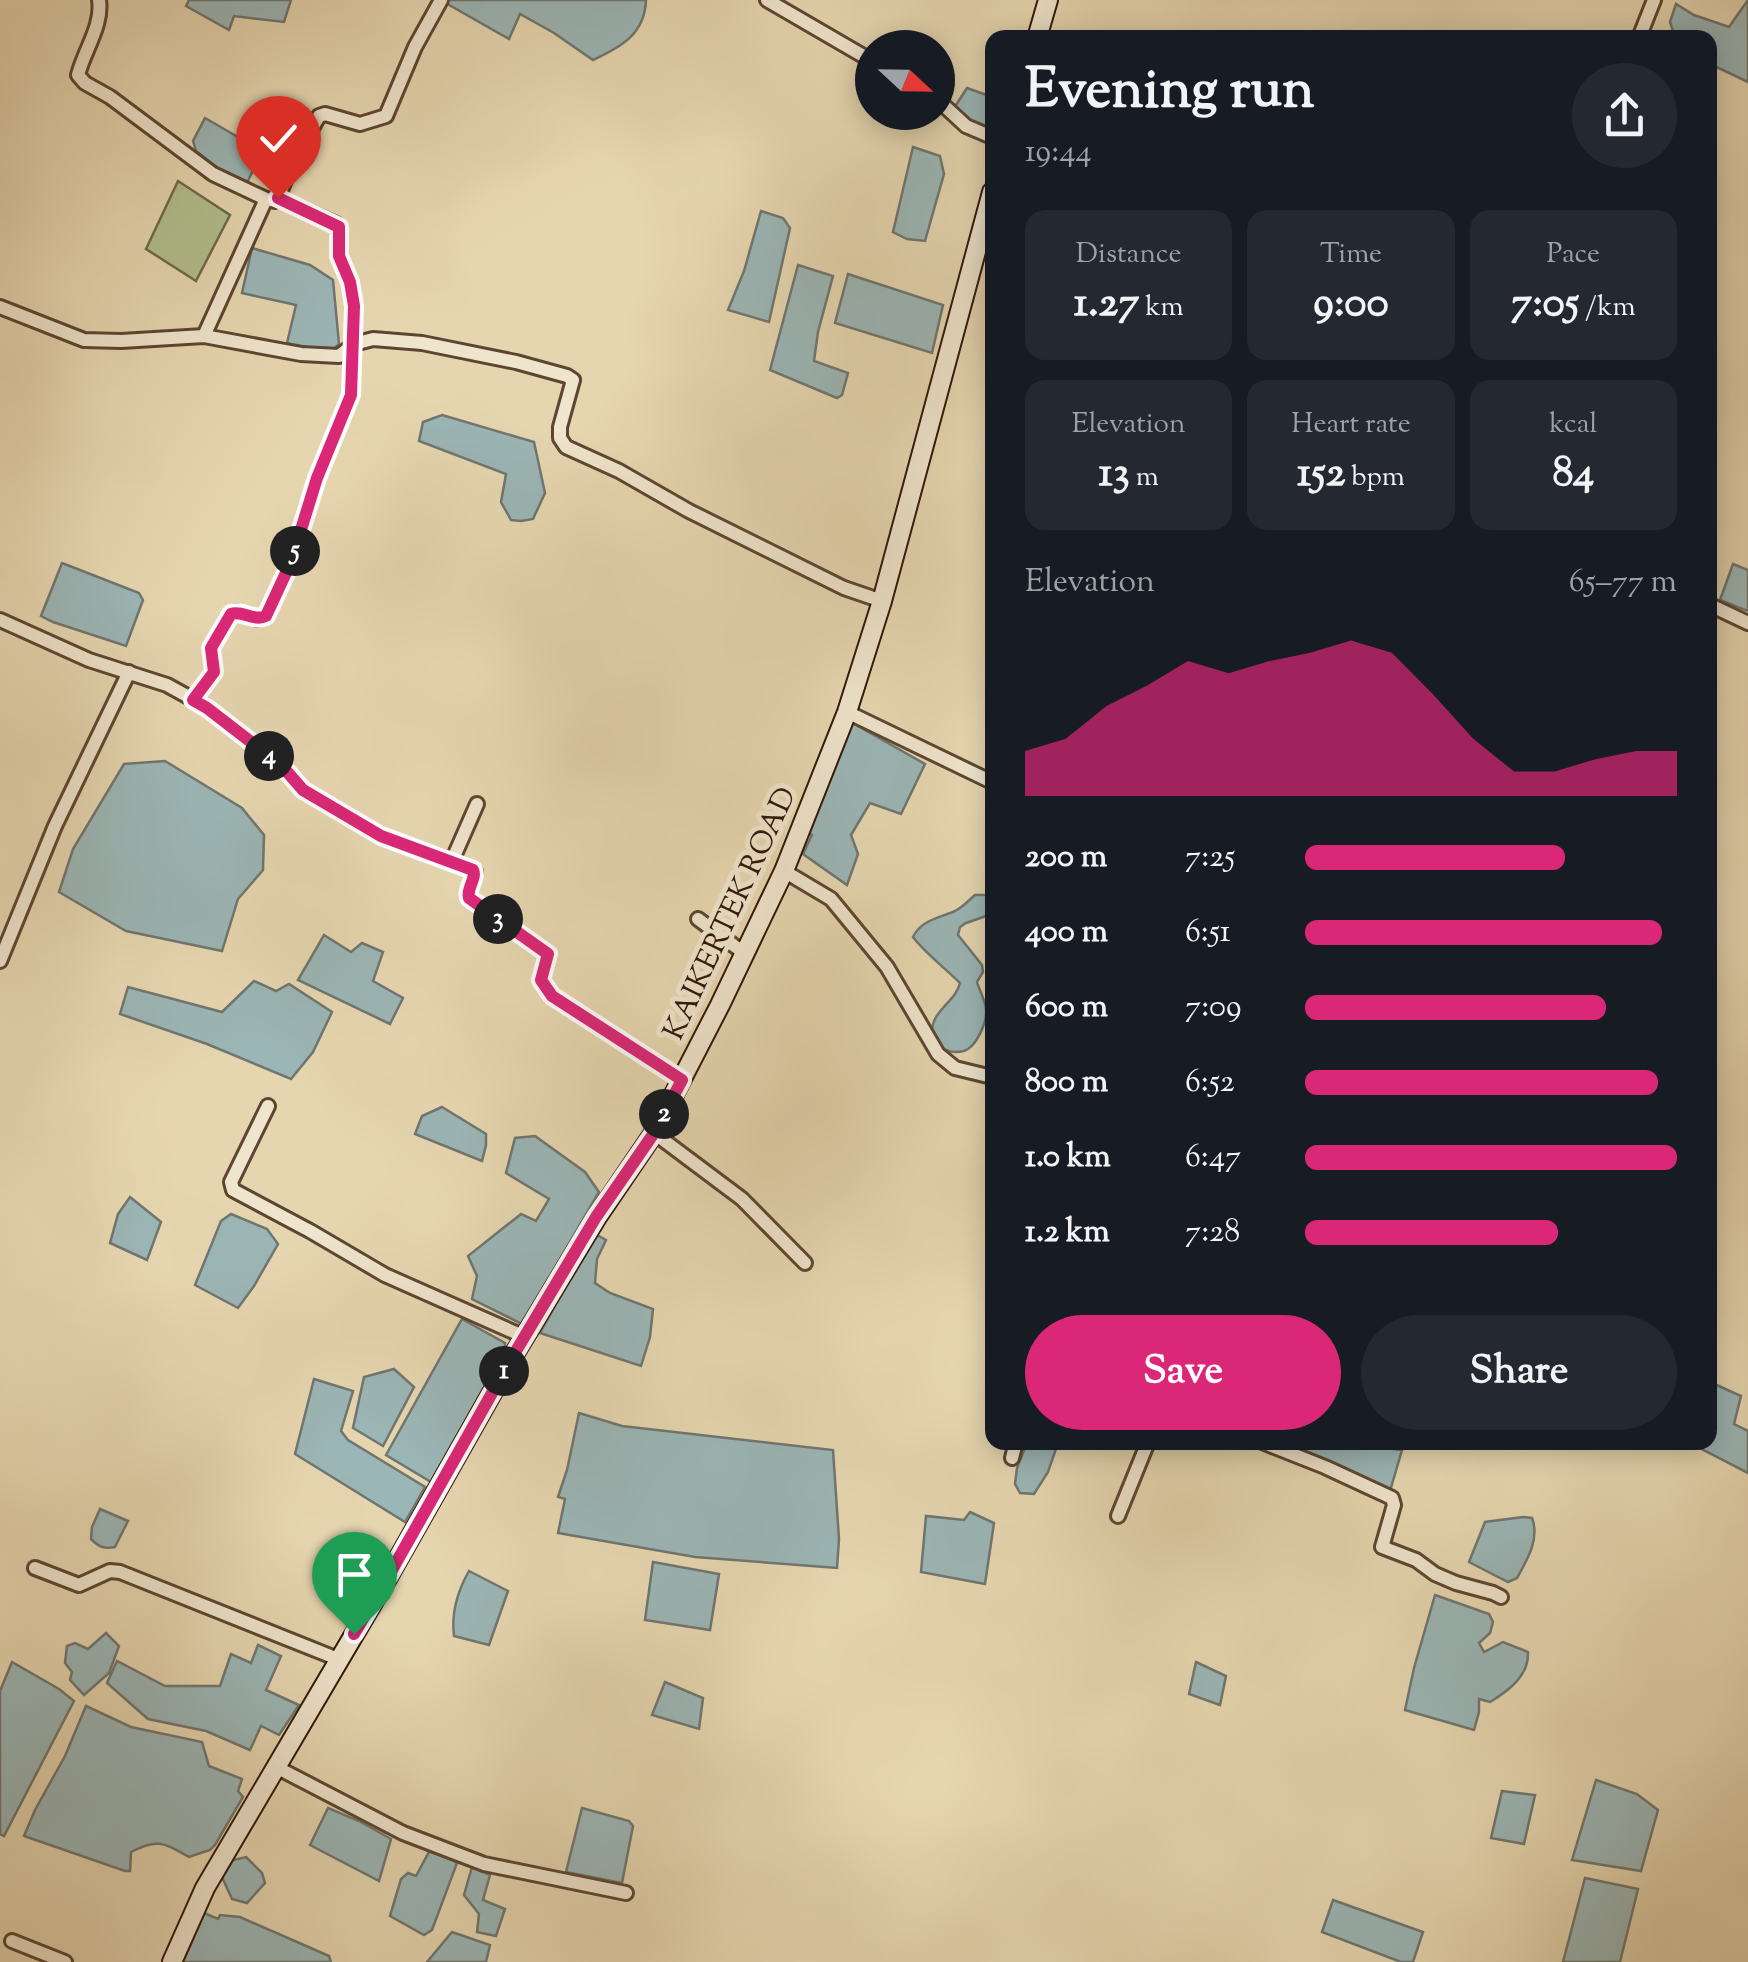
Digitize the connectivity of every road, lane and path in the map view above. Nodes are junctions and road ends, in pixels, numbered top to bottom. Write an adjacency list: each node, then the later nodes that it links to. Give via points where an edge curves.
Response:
1 (99, 0): 11 (street, via 78,76 213,174)
2 (441, 0): 11 (street, via 386,116 360,124 319,116)
3 (767, 0): 8 (street)
4 (1048, 0): 6 (main road)
5 (1654, 0): 7 (street)
6 (1039, 30)
7 (1642, 30)
8 (855, 50)
9 (955, 116): 10 (street)
10 (985, 134)
11 (272, 198): 14 (street); 15 (street, via 339,227)
12 (985, 218): 16 (main road, KAIKERTEK ROAD)
13 (0, 307): 14 (street, via 84,340)
14 (204, 336): 15 (street, via 301,354 339,356)
15 (354, 344): 16 (street, via 373,338 422,343 567,376 573,380 560,427 566,447 844,588); 21 (street, via 351,395 291,562 266,616 236,612 227,619 211,648 214,672)
16 (882, 600): 22 (main road, KAIKERTEK ROAD)
17 (1717, 608): 19 (street)
18 (0, 620): 20 (street)
19 (1748, 623)
20 (129, 672): 21 (street); 29 (street)
21 (193, 700): 25 (street, via 282,766 303,790 381,836)
22 (846, 712): 23 (street); 26 (main road, KAIKERTEK ROAD)
23 (985, 779)
24 (477, 804): 25 (street)
25 (452, 860): 31 (street, via 475,872 469,898 548,954 541,980 552,996)
26 (784, 871): 28 (main road, KAIKERTEK ROAD); 30 (street, via 831,899 888,968 938,1054 955,1068)
27 (698, 919): 28 (street)
28 (744, 953): 31 (main road, KAIKERTEK ROAD)
29 (0, 961)
30 (985, 1075)
31 (682, 1080): 33 (main road, KAIKERTEK ROAD)
32 (268, 1106): 35 (street, via 233,1190 385,1275)
33 (654, 1133): 34 (street, via 742,1199); 35 (main road, KAIKERTEK ROAD)
34 (806, 1263)
35 (524, 1337): 43 (main road, KAIKERTEK ROAD)
36 (1014, 1450): 39 (street)
37 (1145, 1450): 40 (street)
38 (1282, 1450): 42 (street, via 1392,1498 1382,1547)
39 (1012, 1458)
40 (1118, 1516)
41 (35, 1568): 43 (street, via 79,1585 120,1572)
42 (1501, 1597)
43 (338, 1659): 44 (main road, KAIKERTEK ROAD)
44 (276, 1767): 45 (street, via 403,1833 484,1864); 48 (main road, KAIKERTEK ROAD, via 205,1888)
45 (626, 1893)
46 (12, 1941): 47 (street)
47 (65, 1962)
48 (172, 1962)

